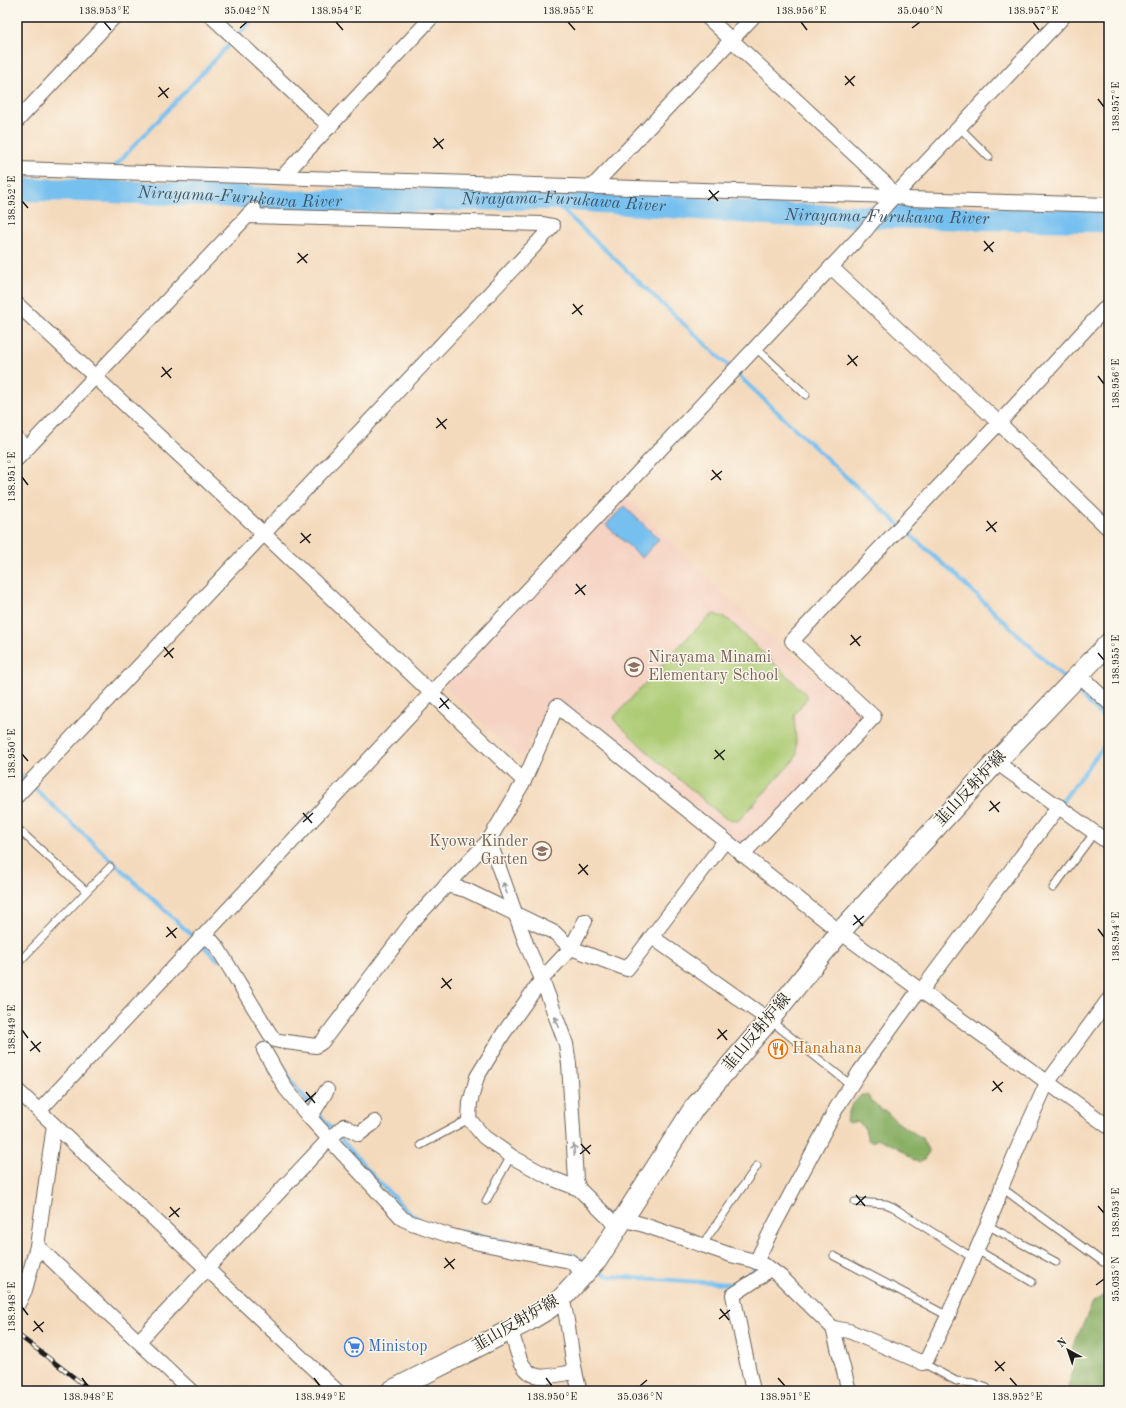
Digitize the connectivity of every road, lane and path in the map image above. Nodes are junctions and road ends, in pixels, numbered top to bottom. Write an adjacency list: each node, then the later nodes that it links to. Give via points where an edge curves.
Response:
1 (114, 17): 8 (street)
2 (212, 17): 9 (street)
3 (432, 17): 9 (street)
4 (707, 17): 7 (street)
5 (753, 17): 7 (street)
6 (1063, 17): 10 (street)
7 (732, 40): 14 (street); 15 (street, via 886,184)
8 (17, 122)
9 (330, 127): 13 (street)
10 (959, 127): 11 (lane); 15 (street)
11 (989, 157)
12 (17, 169): 13 (street)
13 (283, 176): 14 (street)
14 (592, 187): 15 (street)
15 (891, 200): 16 (street); 17 (street)
16 (1109, 205)
17 (831, 267): 20 (street); 23 (street)
18 (17, 304): 21 (street)
19 (1109, 304): 23 (street)
20 (755, 347): 22 (lane); 30 (street)
21 (95, 377): 24 (street); 27 (street); 27 (street, via 250,212 553,226)
22 (806, 395)
23 (999, 423): 26 (street); 41 (street, via 792,641 874,717)
24 (22, 443): 25 (street)
25 (17, 459)
26 (1109, 529)
27 (264, 534): 30 (street); 34 (street)
28 (1109, 643): 29 (main road, 韮山反射炉線)
29 (1078, 674): 31 (street); 32 (main road, 韮山反射炉線)
30 (432, 692): 33 (street); 50 (street)
31 (1109, 703)
32 (996, 762): 35 (street); 48 (main road, 韮山反射炉線)
33 (524, 781): 38 (street); 39 (street, via 557,706)
34 (17, 796)
35 (1059, 806): 37 (street); 54 (street)
36 (17, 828): 45 (lane)
37 (1094, 832): 40 (street); 44 (lane)
38 (489, 840): 43 (street); 46 (street, one-way to 38)
39 (726, 841): 41 (street); 49 (street)
40 (1109, 843)
41 (742, 855): 48 (street)
42 (110, 867): 45 (lane)
43 (446, 885): 46 (street, via 466,890); 50 (street, via 413,921 336,1025 316,1046 275,1040 217,947 211,940)
44 (1053, 888)
45 (86, 891): 52 (lane)
46 (514, 913): 51 (street, via 555,934); 53 (street)
47 (585, 921): 51 (street)
48 (840, 932): 54 (street); 56 (main road, 韮山反射炉線)
49 (652, 937): 51 (street, via 627,969); 56 (street)
50 (199, 939): 62 (street)
51 (571, 948): 53 (street)
52 (17, 964)
53 (542, 979): 64 (street, via 503,1034 477,1077 470,1103); 73 (street, one-way to 53, via 576,1180 566,1044)
54 (920, 990): 58 (street); 59 (street)
55 (1109, 999): 58 (street)
56 (769, 1020): 59 (lane); 76 (main road, 韮山反射炉線, via 694,1108)
57 (264, 1050): 63 (street, via 286,1089)
58 (1047, 1083): 67 (street); 72 (street)
59 (851, 1085): 84 (street, via 806,1164)
60 (17, 1090): 62 (street)
61 (327, 1090): 63 (street)
62 (39, 1111): 66 (street)
63 (313, 1113): 68 (street)
64 (469, 1119): 69 (lane); 70 (street, via 484,1137)
65 (375, 1122): 68 (street, via 359,1134 344,1126)
66 (54, 1125): 78 (street); 85 (street)
67 (1109, 1128)
68 (333, 1135): 85 (street); 86 (street, via 399,1215 407,1221 478,1243 570,1261)
69 (421, 1145)
70 (511, 1156): 73 (street, via 551,1178); 74 (lane)
71 (757, 1166): 79 (lane)
72 (1002, 1188): 77 (street); 83 (lane)
73 (579, 1189): 76 (street)
74 (486, 1201)
75 (854, 1202): 80 (lane, via 886,1204 893,1207)
76 (620, 1223): 79 (street, via 644,1225); 86 (main road, 韮山反射炉線)
77 (987, 1225): 80 (street); 82 (lane)
78 (37, 1246): 89 (street, via 25,1290); 93 (street)
79 (703, 1246): 84 (street)
80 (975, 1254): 87 (lane); 90 (street)
81 (834, 1256): 90 (lane)
82 (1056, 1262)
83 (1103, 1262)
84 (763, 1265): 91 (street, via 792,1286); 101 (street, via 760,1277 733,1295)
85 (207, 1268): 93 (street); 98 (street)
86 (585, 1274): 88 (main road, 韮山反射炉線)
87 (1032, 1282)
88 (562, 1298): 92 (main road, 韮山反射炉線); 95 (street, via 567,1314)
89 (18, 1304)
90 (948, 1316): 94 (street)
91 (833, 1328): 94 (street, via 848,1330); 102 (street)
92 (511, 1330): 95 (street, via 521,1362 530,1373 540,1376); 99 (main road, 韮山反射炉線)
93 (139, 1341): 97 (street)
94 (923, 1363): 96 (lane, via 956,1381)
95 (575, 1372): 100 (street)
96 (987, 1388)
97 (191, 1391)
98 (337, 1391)
99 (391, 1391)
100 (580, 1391)
101 (753, 1391)
102 (849, 1391)

